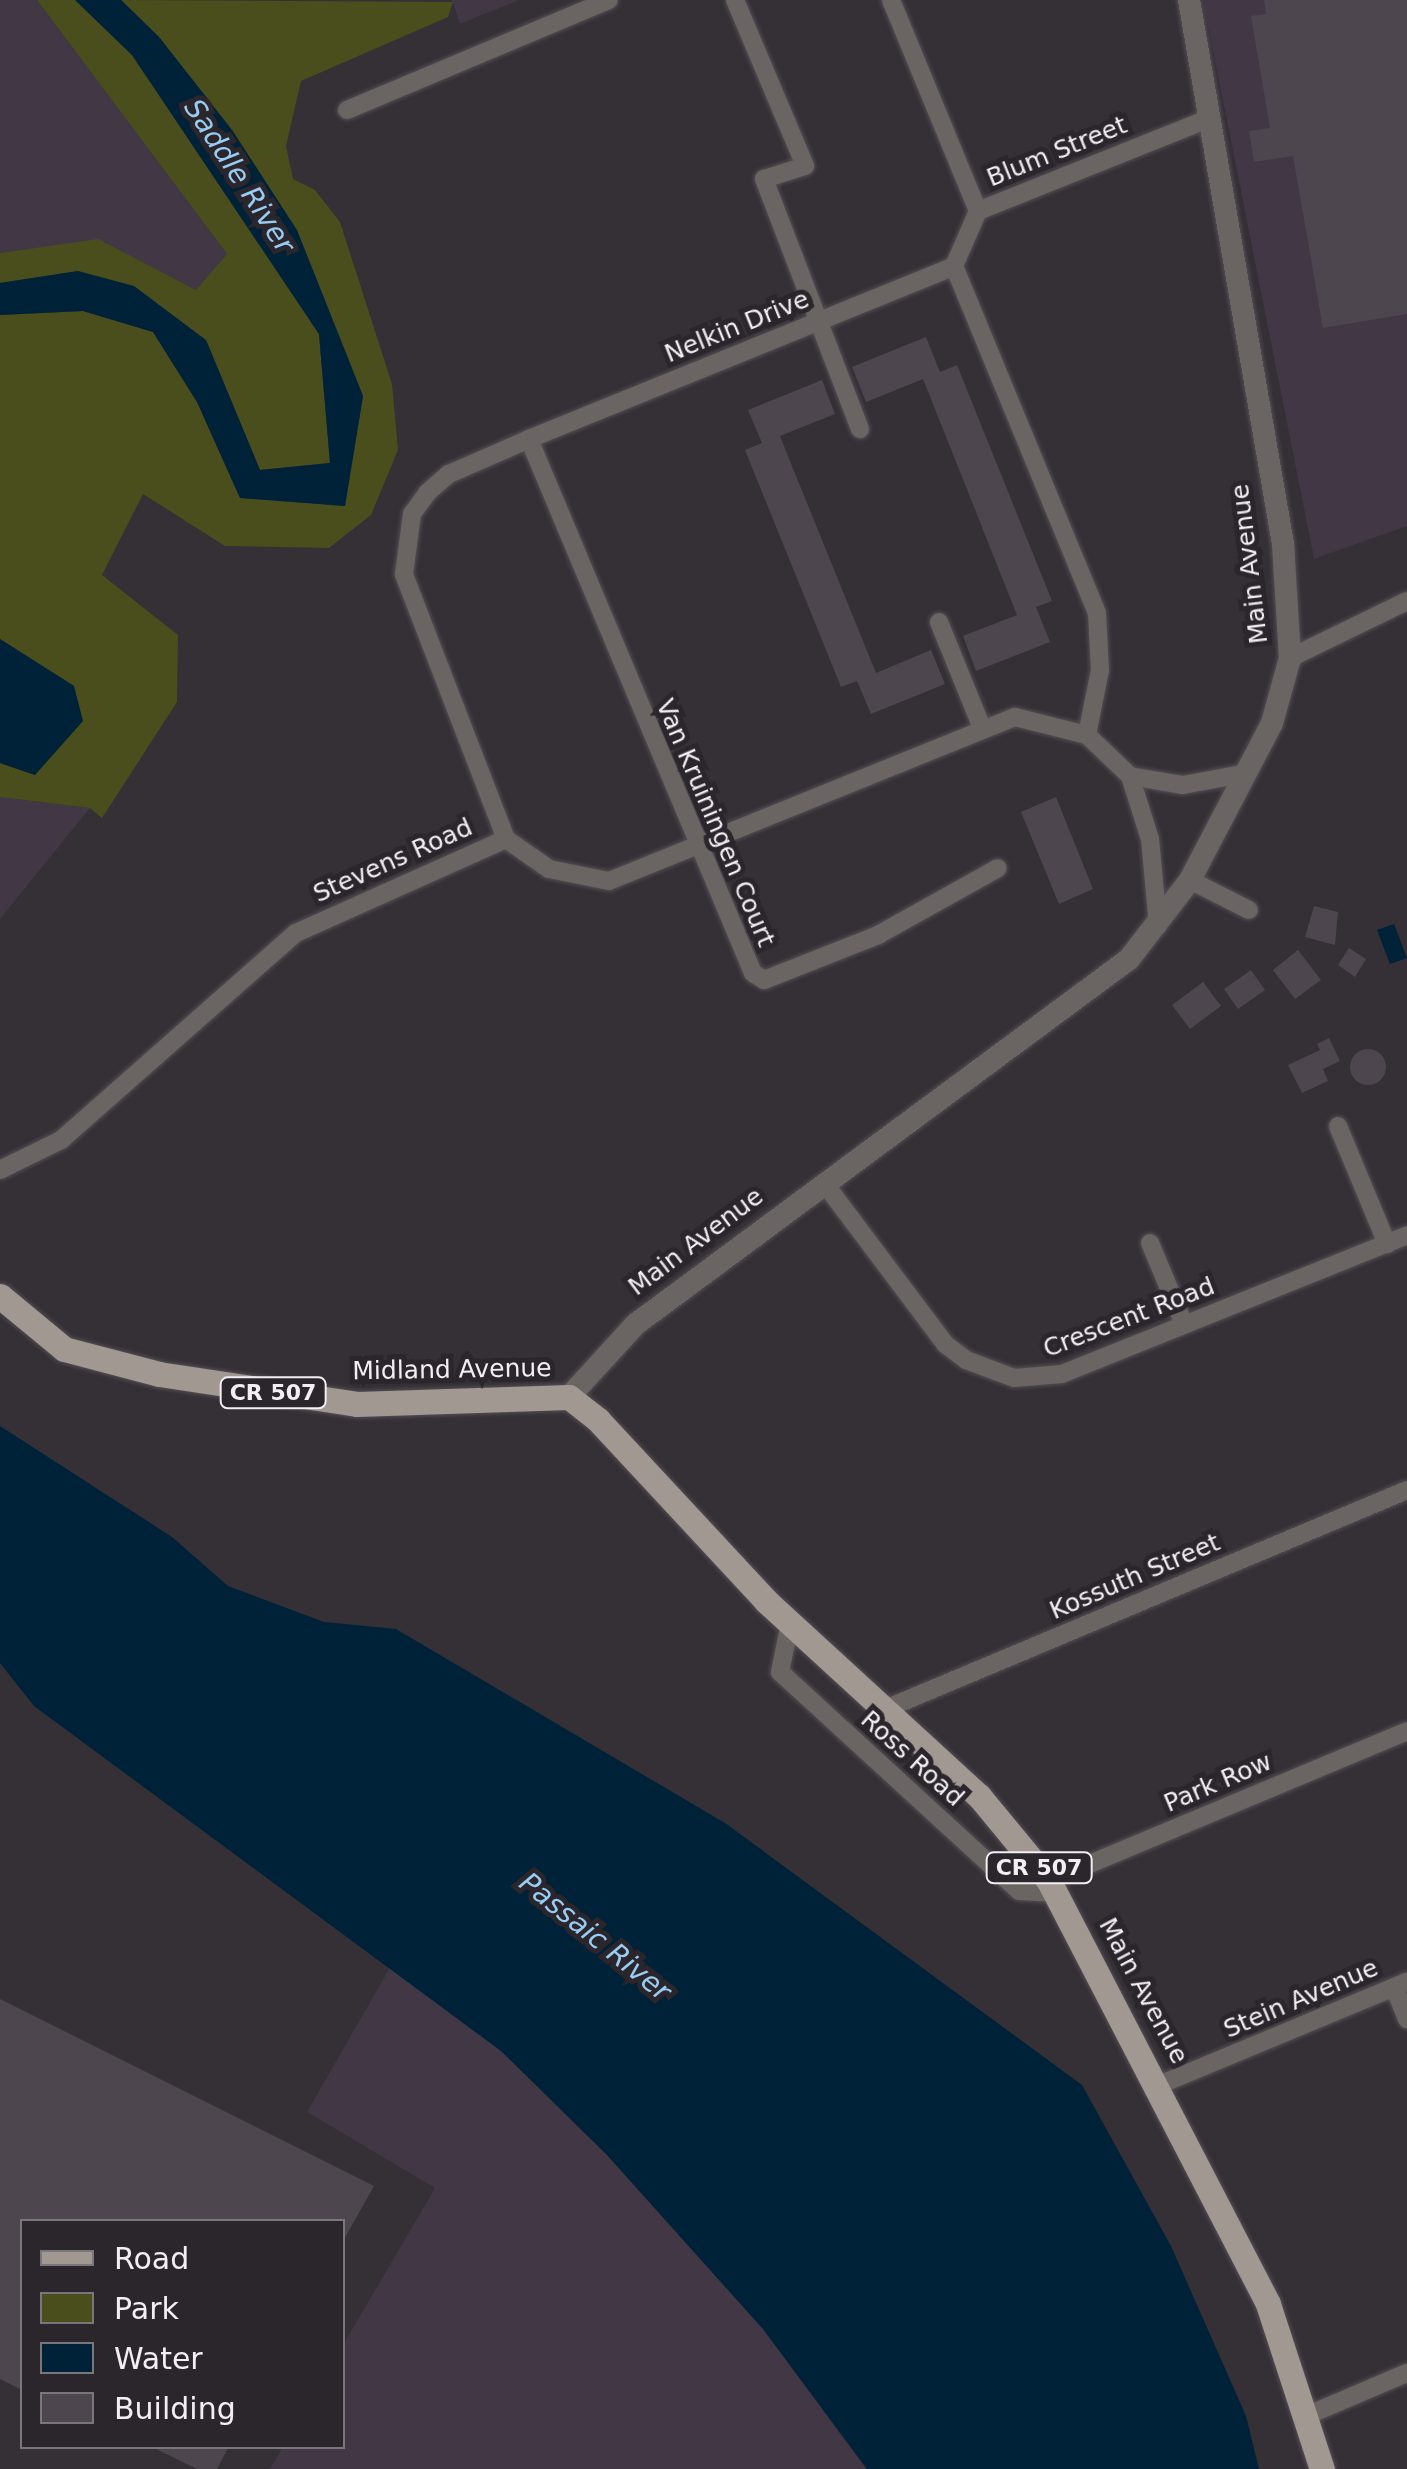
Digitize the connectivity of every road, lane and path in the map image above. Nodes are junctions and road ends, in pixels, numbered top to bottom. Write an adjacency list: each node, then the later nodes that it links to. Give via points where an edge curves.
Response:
1 (609, 0): 5 (street)
2 (735, 0): 9 (street, via 805,166 764,179)
3 (891, 0): 7 (street)
4 (1189, 0): 6 (street, Main Avenue)
5 (347, 110)
6 (1211, 118): 7 (street, Blum Street); 14 (street, Main Avenue, via 1282,544)
7 (978, 210): 8 (street, Blum Street)
8 (954, 266): 9 (street, Nelkin Drive); 16 (street, via 1096,612 1100,670)
9 (816, 322): 10 (street); 11 (street, Nelkin Drive)
10 (860, 429)
11 (529, 439): 19 (street, Nelkin Drive, via 448,474 412,514 405,540 404,574); 20 (street, Van Kruiningen Court)
12 (1407, 601): 14 (street)
13 (939, 622): 15 (street)
14 (1290, 658): 17 (street, Main Avenue, via 1272,723)
15 (982, 728): 16 (street, Stevens Road, via 1031,717); 20 (street, Stevens Road)
16 (1086, 735): 18 (street, Stevens Road)
17 (1247, 774): 18 (street, via 1183,785); 22 (street, Main Avenue)
18 (1130, 776): 24 (street, Stevens Road, via 1150,839)
19 (506, 839): 20 (street, Stevens Road, via 549,868 609,881); 26 (street, Stevens Road, via 296,933 61,1140)
20 (696, 846): 21 (street, Van Kruiningen Court, via 745,962 764,980 878,935)
21 (998, 868)
22 (1190, 880): 23 (street); 24 (street, Main Avenue)
23 (1249, 910)
24 (1158, 926): 27 (street, Main Avenue, via 1116,971)
25 (1338, 1126): 30 (street)
26 (0, 1170)
27 (825, 1184): 32 (street, Crescent Road, via 945,1344 988,1371 1014,1378 1062,1374); 33 (street, Main Avenue, via 636,1324)
28 (1407, 1235): 30 (street, Crescent Road)
29 (1150, 1243): 32 (street)
30 (1386, 1244): 32 (street, Crescent Road)
31 (0, 1296): 33 (main road, Midland Avenue / CR 507, via 64,1348 214,1384 357,1404)
32 (1184, 1324)
33 (570, 1397): 35 (main road, Main Avenue / CR 507)
34 (1407, 1490): 36 (street, Kossuth Street)
35 (790, 1623): 36 (main road, Main Avenue / CR 507); 38 (street, Ross Road, via 780,1672 1018,1891)
36 (883, 1710): 38 (main road, Main Avenue / CR 507, via 979,1796)
37 (1407, 1732): 38 (street, Park Row)
38 (1052, 1887): 41 (main road, Main Avenue / CR 507)
39 (1400, 1984): 40 (street); 41 (street, Stein Avenue)
40 (1407, 2020)
41 (1159, 2085): 43 (main road, Main Avenue / CR 507, via 1268,2304)
42 (1407, 2374): 43 (street)
43 (1306, 2416): 44 (main road, Main Avenue / CR 507)
44 (1322, 2469)

